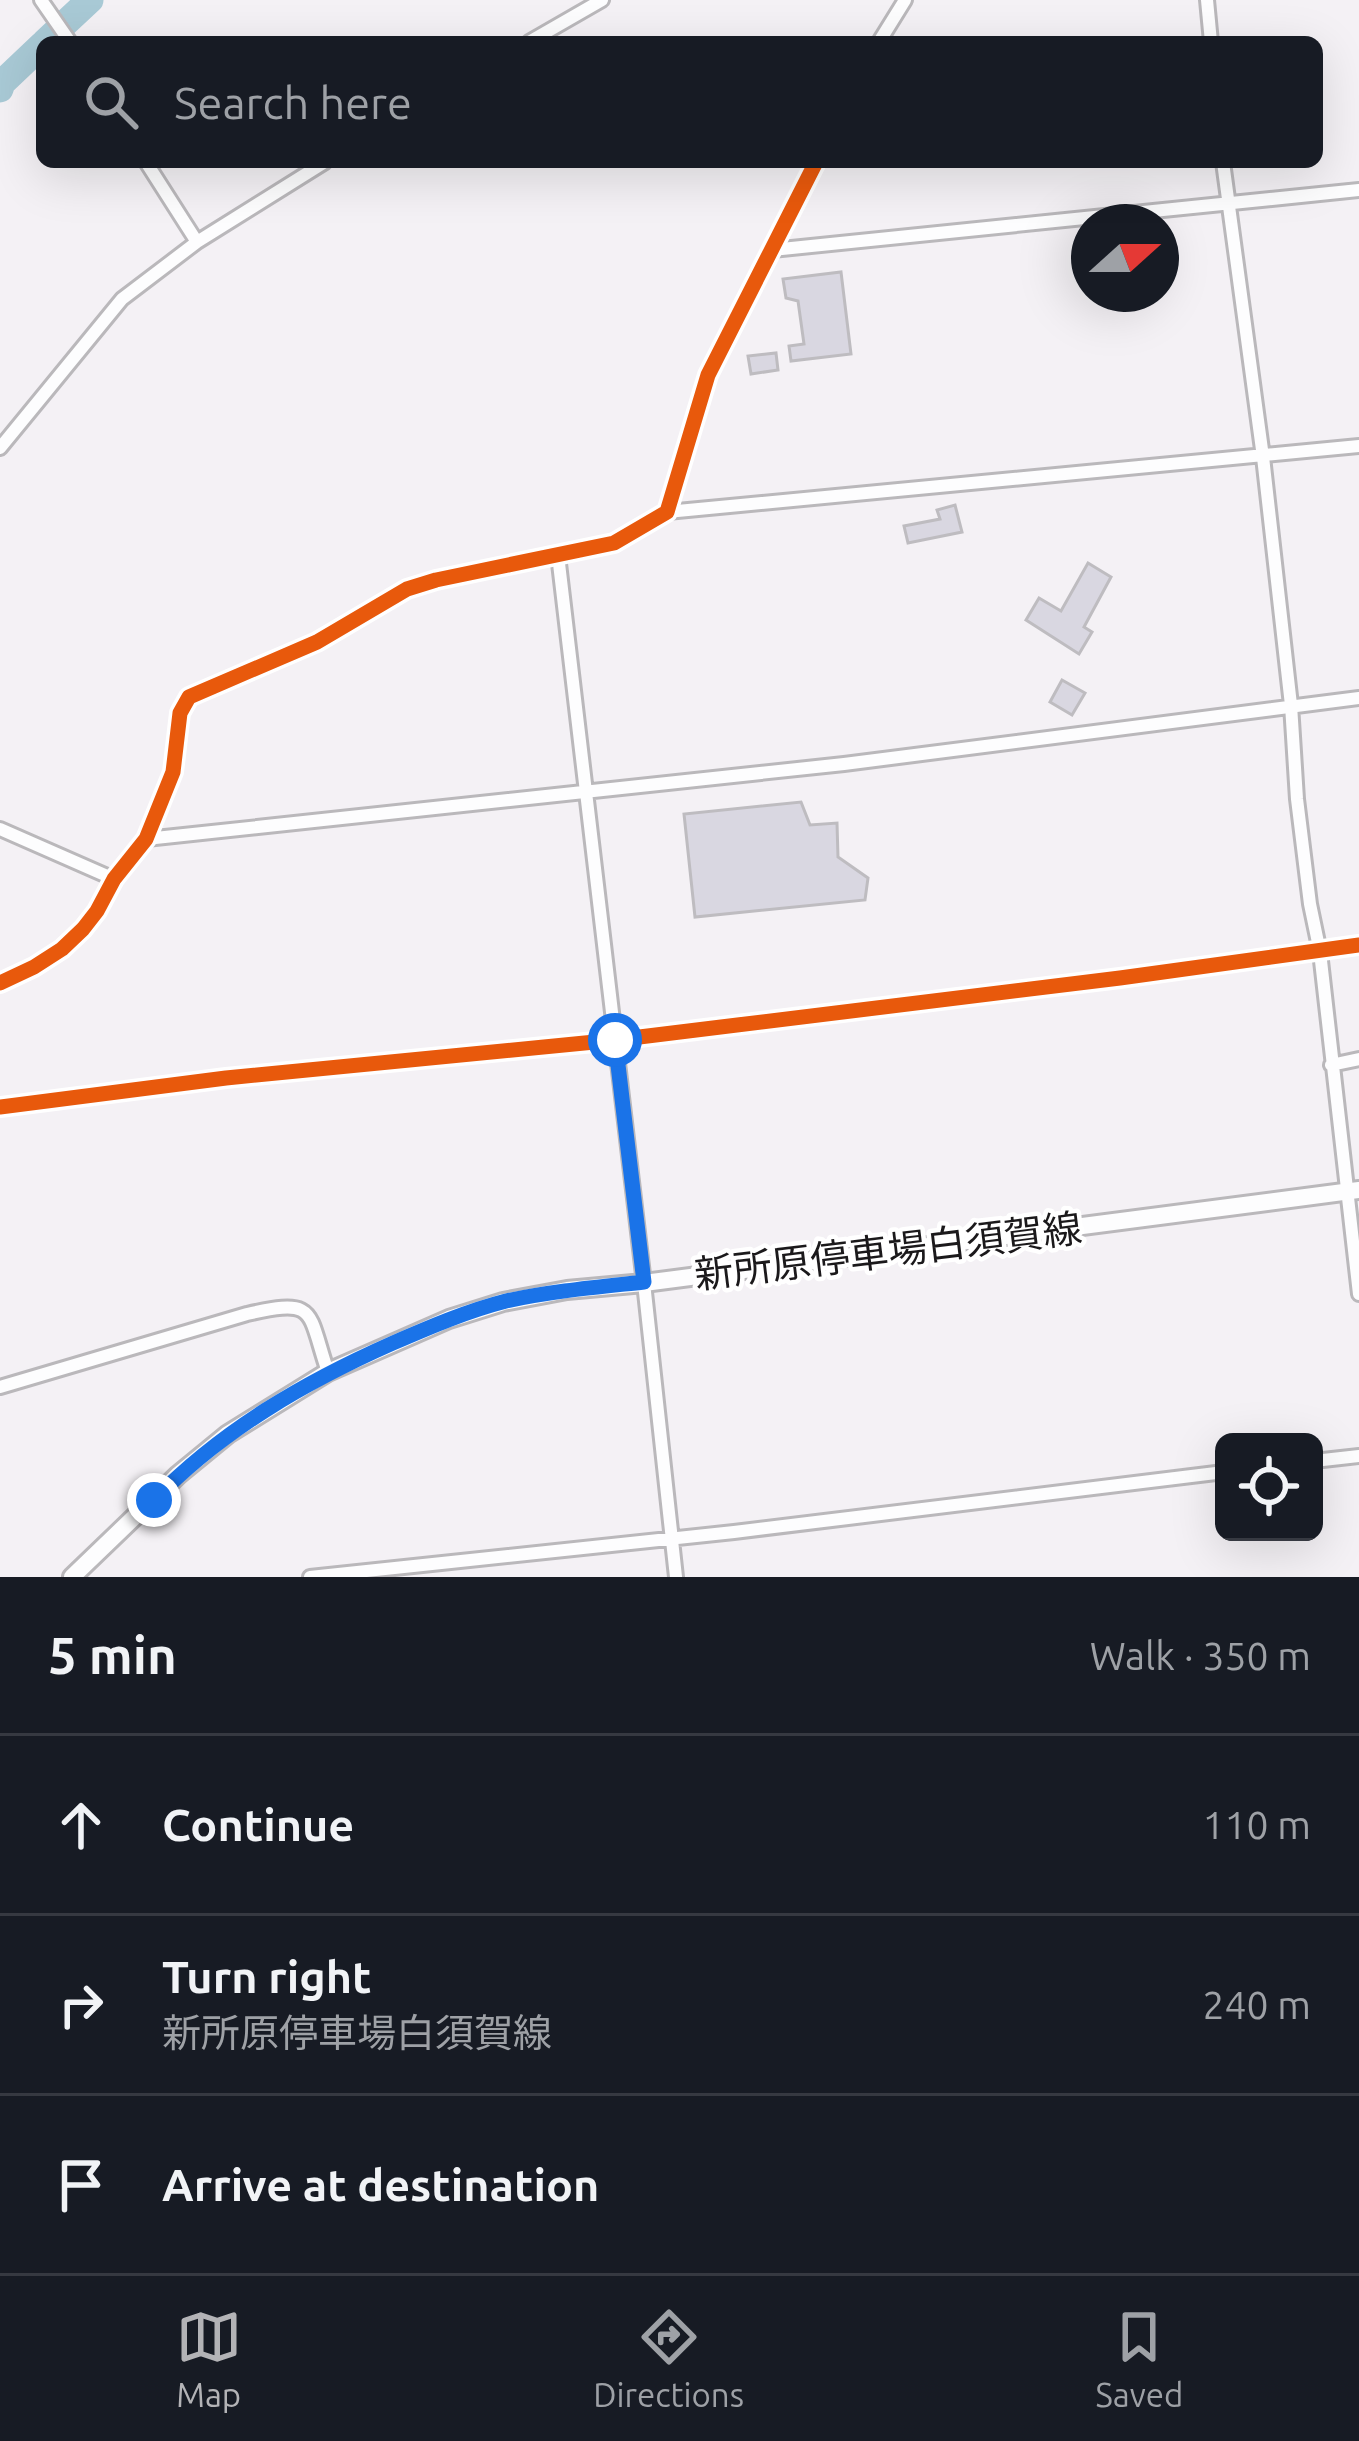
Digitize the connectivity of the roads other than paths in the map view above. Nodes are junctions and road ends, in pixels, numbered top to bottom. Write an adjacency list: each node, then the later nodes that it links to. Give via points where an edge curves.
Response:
1 (40, 0): 5 (street)
2 (602, 0): 6 (street)
3 (905, 0): 7 (street)
4 (1207, 0): 8 (street)
5 (66, 36)
6 (539, 36)
7 (882, 36)
8 (1210, 36)
9 (150, 168): 15 (street)
10 (316, 168): 15 (street)
11 (813, 168): 16 (street)
12 (1224, 168): 14 (street)
13 (1359, 190): 14 (street)
14 (1227, 205): 16 (street); 19 (street)
15 (197, 242): 18 (street, via 122,299)
16 (772, 250): 20 (street, via 708,375)
17 (1359, 446): 19 (street)
18 (0, 448)
19 (1263, 457): 20 (street); 23 (street)
20 (667, 512): 21 (street, via 614,542)
21 (558, 555): 24 (street); 26 (street, via 407,589 317,641 188,697 173,772)
22 (1359, 698): 23 (street)
23 (1291, 705): 24 (street); 29 (street)
24 (585, 792): 26 (street); 31 (street)
25 (0, 829): 27 (street)
26 (146, 839): 27 (street)
27 (114, 879): 30 (street, via 62,949)
28 (1359, 945): 29 (street)
29 (1319, 952): 31 (street); 33 (street)
30 (0, 983)
31 (615, 1040): 34 (street); 36 (street)
32 (1359, 1059): 33 (street)
33 (1331, 1065): 35 (street)
34 (0, 1107)
35 (1353, 1191): 36 (main road, 新所原停車場白須賀線); 37 (street)
36 (644, 1282): 38 (main road, 新所原停車場白須賀線, via 503,1302); 43 (street)
37 (1359, 1294)
38 (328, 1372): 39 (street, via 309,1316 284,1306); 44 (main road, 新所原停車場白須賀線, via 228,1434)
39 (0, 1388)
40 (1359, 1456): 41 (street)
41 (1323, 1460)
42 (1215, 1473): 43 (street)
43 (671, 1537): 45 (street); 46 (street)
44 (72, 1577)
45 (310, 1577)
46 (676, 1577)

